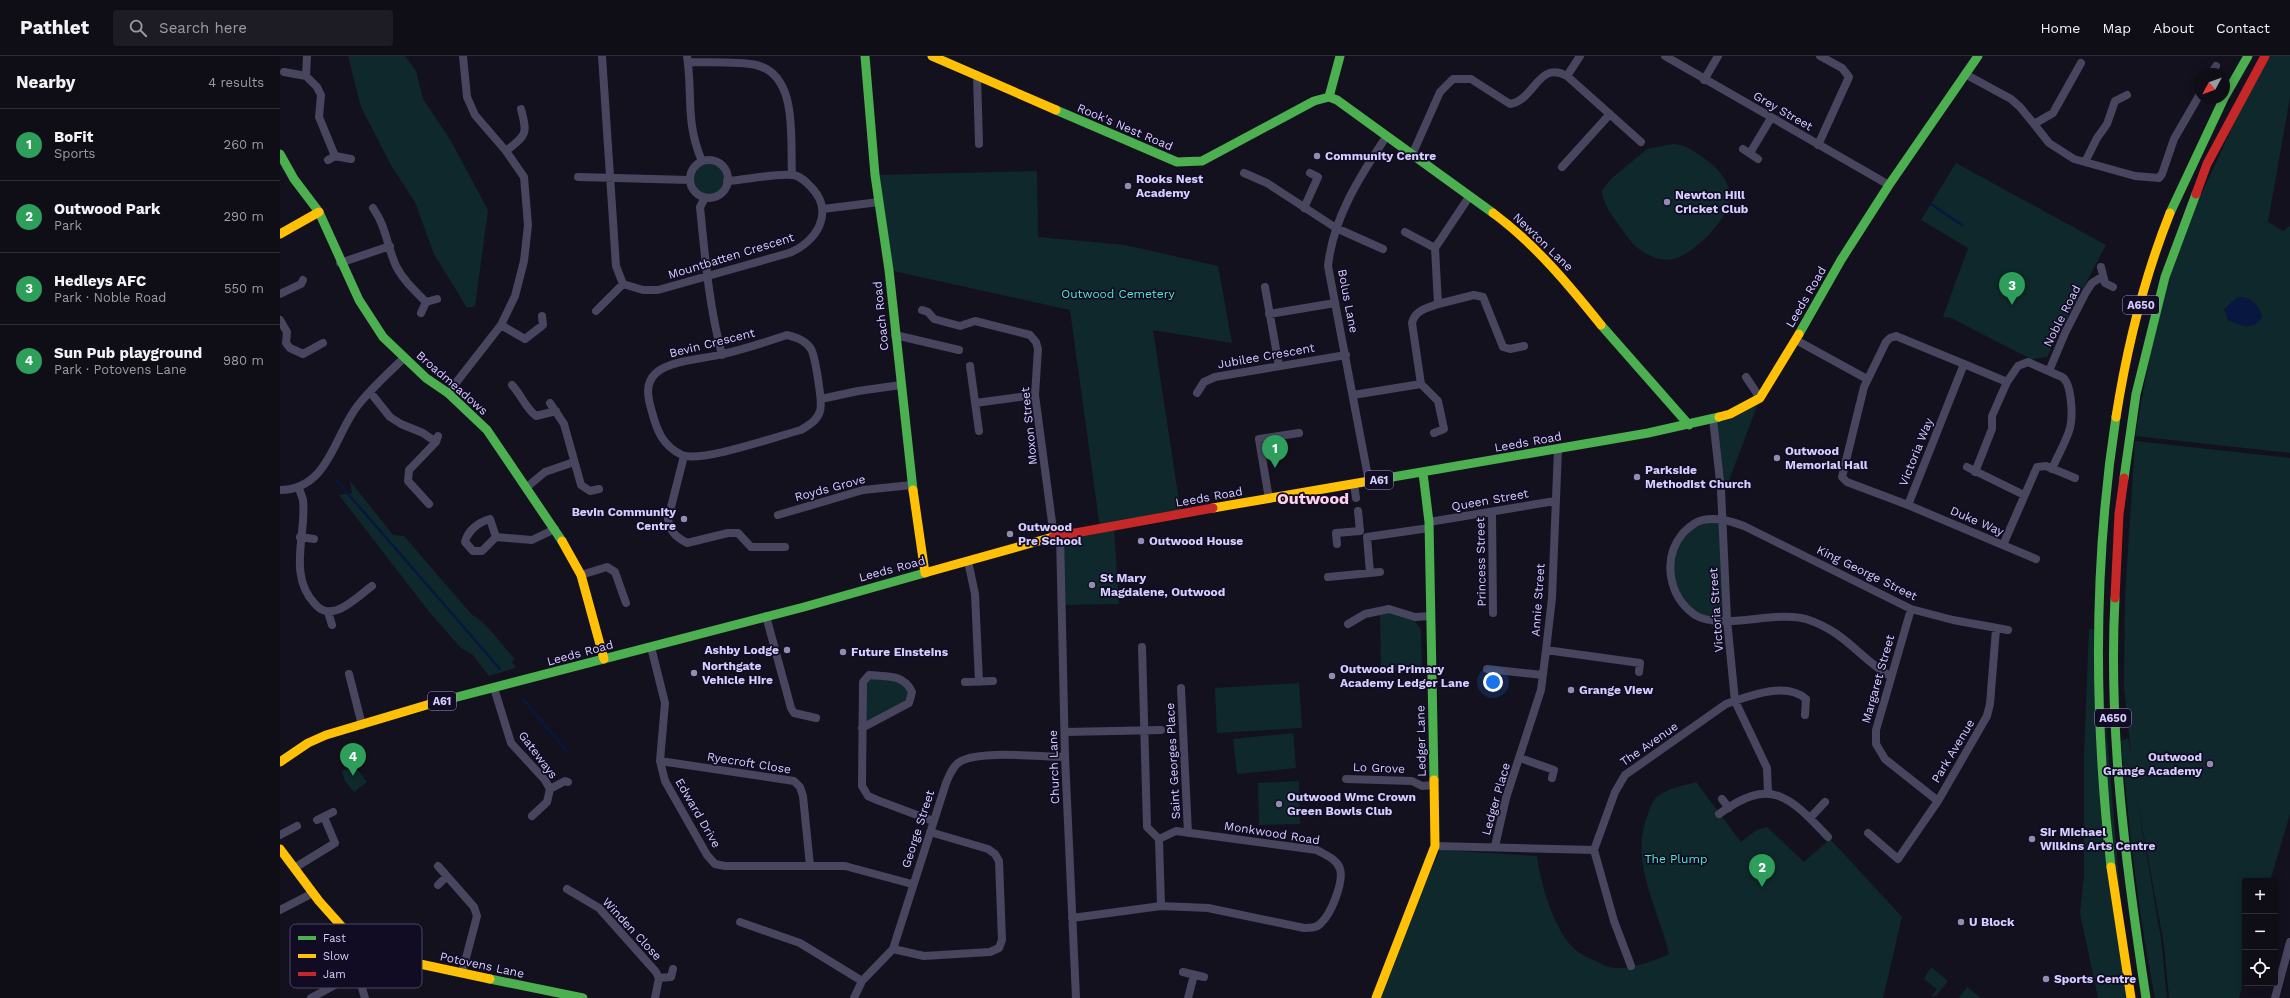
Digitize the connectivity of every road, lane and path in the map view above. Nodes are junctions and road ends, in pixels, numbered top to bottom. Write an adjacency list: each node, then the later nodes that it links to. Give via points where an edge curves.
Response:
1 (308, 56): 19 (street)
2 (462, 56): 35 (street, via 467,97 475,115)
3 (602, 56): 47 (street)
4 (865, 56): 53 (main road, Coach Road)
5 (932, 56): 18 (main road, Rook's Nest Road)
6 (1340, 56): 24 (main road)
7 (1580, 56): 20 (street)
8 (1665, 56): 21 (street, Grey Street)
9 (1718, 56): 21 (street)
10 (1820, 56): 34 (street, via 1842,68 1849,77)
11 (1978, 56): 17 (main road, Leeds Road / A61)
12 (2248, 56): 22 (main road, A650)
13 (2265, 56): 257 (main road, A650, via 2245,88 2179,230 2141,360 2127,436 2114,575 2113,725 2120,816 2135,939)
14 (688, 59): 40 (street, via 690,125); 45 (street, via 756,65 772,71 782,83 788,98)
15 (2081, 63): 30 (street, via 2053,114)
16 (284, 72): 19 (street)
17 (1965, 74): 30 (street, via 2011,99); 50 (main road, Leeds Road / A61)
18 (977, 75): 24 (main road, Rook's Nest Road, via 1167,159 1187,163 1202,161 1314,101); 33 (street)
19 (306, 76): 39 (street, via 321,95 319,117 331,158)
20 (1567, 76): 28 (street); 37 (street, via 1557,71 1550,72 1521,100 1510,104 1471,80 1453,79 1440,92)
21 (1704, 80): 29 (street, Grey Street)
22 (2230, 88)
23 (2127, 95): 41 (street, via 2115,101 2107,124)
24 (1329, 97): 31 (main road, Newton Lane, via 1343,104)
25 (2194, 104): 41 (street, via 2174,139 2162,174 2158,178 2135,176)
26 (2221, 104): 256 (main road, A650, via 2198,151 2150,268 2112,434 2100,575 2100,727 2106,825 2121,946)
27 (521, 109): 35 (street, via 525,136)
28 (1610, 114): 32 (street); 42 (street)
29 (1771, 118): 34 (street, Grey Street); 38 (street, via 1746,151)
30 (2034, 124): 41 (street, via 2048,143 2074,159)
31 (1386, 137): 37 (main road, Newton Lane); 58 (street, Bolus Lane, via 1358,179)
32 (1642, 142)
33 (979, 144)
34 (1818, 145): 50 (street, Grey Street)
35 (506, 151): 83 (street, via 524,177 528,225 524,261 516,296)
36 (280, 154): 57 (main road, Broadmeadows)
37 (1412, 155): 51 (main road, Newton Lane)
38 (1758, 158)
39 (351, 159)
40 (702, 161): 48 (street, via 693,169); 49 (street, via 720,164 727,174)
41 (2085, 162)
42 (1562, 167)
43 (1244, 173): 55 (street, via 1267,183)
44 (1310, 173): 55 (street, via 1318,177)
45 (792, 175): 49 (street); 56 (street, via 802,179 812,188)
46 (578, 177): 47 (street)
47 (610, 178): 48 (street); 69 (street, via 616,266)
48 (690, 180): 52 (street, via 694,191)
49 (728, 181): 52 (street, via 724,191 719,195)
50 (1889, 185): 85 (main road, Leeds Road / A61, via 1841,260)
51 (1469, 197): 63 (street); 113 (main road, Newton Lane, via 1512,227 1566,281 1621,349)
52 (705, 198): 67 (street, via 700,207)
53 (878, 202): 56 (street); 84 (main road, Coach Road)
54 (373, 208): 61 (street, via 382,220)
55 (1304, 208): 58 (street)
56 (822, 209): 67 (street, Mountbatten Crescent, via 820,225 811,240 802,248)
57 (318, 212): 60 (main road); 64 (main road, Broadmeadows)
58 (1336, 228): 62 (street); 75 (street, Bolus Lane, via 1328,266)
59 (1405, 232): 63 (street)
60 (280, 234)
61 (390, 246): 64 (street); 74 (street, via 396,265 405,280)
62 (1383, 248)
63 (1435, 248): 76 (street)
64 (340, 263): 91 (main road, Broadmeadows, via 359,300 383,337)
65 (2101, 267): 66 (street)
66 (2103, 276): 71 (street, via 2105,283); 95 (street, Noble Road, via 2086,292)
67 (706, 278): 69 (street, Mountbatten Crescent, via 658,290 643,290); 89 (street)
68 (302, 280): 72 (street, via 301,284)
69 (623, 284): 78 (street)
70 (1265, 287): 80 (street)
71 (2113, 287)
72 (280, 294)
73 (437, 299): 74 (street)
74 (426, 302): 79 (street)
75 (1335, 303): 80 (street); 90 (street, Bolus Lane)
76 (1438, 304): 87 (street, via 1474,295 1483,297 1503,348); 99 (street, via 1419,311 1412,323)
77 (922, 310): 105 (street, Moxon Street, via 934,319 960,326 975,321 1030,335 1038,349)
78 (596, 311)
79 (421, 313)
80 (1270, 314): 94 (street)
81 (542, 316): 83 (street, via 543,326 525,338)
82 (280, 320): 86 (street, via 287,332 286,343 295,352 303,354)
83 (501, 325): 104 (street)
84 (895, 335): 88 (street); 101 (main road, Coach Road)
85 (1796, 340): 97 (street); 107 (main road, Leeds Road / A61)
86 (323, 343)
87 (1524, 346)
88 (959, 350)
89 (722, 355): 108 (street, Bevin Crescent, via 788,335 801,339 812,350); 118 (street, Bevin Crescent, via 668,366 657,372 649,383 648,396 658,433 668,446)
90 (1346, 355): 94 (street, Jubilee Crescent); 106 (street, Bolus Lane)
91 (404, 358): 102 (street); 104 (main road, Broadmeadows)
92 (1964, 364): 97 (street, Victoria Way, via 1896,336 1886,342); 98 (street); 137 (street, Victoria Way)
93 (970, 366): 110 (street)
94 (1279, 366): 103 (street, Jubilee Crescent, via 1215,377 1204,382)
95 (2049, 371): 98 (street, via 2028,362 2018,366); 121 (street, via 2067,380 2070,388 2071,418 2070,427)
96 (1746, 377): 107 (street)
97 (1867, 379): 137 (street, Victoria Way, via 1842,477 1847,482)
98 (2007, 382): 122 (street, via 1992,416 1992,429)
99 (1421, 384): 106 (street); 116 (street, via 1438,401 1444,429)
100 (512, 385): 111 (street, via 522,396 526,409 536,416)
101 (900, 385): 108 (street); 127 (main road, Coach Road)
102 (370, 392): 129 (street, via 357,406 327,463); 136 (street, via 390,417 437,439 409,470 408,481)
103 (1197, 392)
104 (448, 393): 128 (main road, Broadmeadows, via 487,430)
105 (1035, 395): 110 (street); 145 (street, Moxon Street)
106 (1353, 395): 125 (street, Bolus Lane)
107 (1760, 398): 112 (main road, Leeds Road / A61, via 1736,411)
108 (821, 399): 118 (street, Bevin Crescent, via 821,410 814,422 801,430 703,456)
109 (550, 403): 111 (street)
110 (975, 403): 114 (street)
111 (556, 411): 119 (street, via 564,424)
112 (1713, 419): 113 (main road, Leeds Road / A61); 141 (street, Victoria Street)
113 (1689, 425): 117 (main road, Leeds Road / A61)
114 (979, 431)
115 (1299, 433): 134 (street, via 1259,439)
116 (1434, 433)
117 (1558, 449): 123 (main road, Leeds Road / A61); 135 (street, Annie Street)
118 (684, 456): 150 (street, via 668,519 676,537 687,543 738,533 751,547)
119 (574, 462): 128 (street, via 545,472); 130 (street, via 581,485 590,491)
120 (1967, 467): 122 (street)
121 (2052, 468): 124 (street); 132 (street, via 2037,466)
122 (1975, 472): 132 (street)
123 (1423, 473): 125 (main road, Leeds Road / A61); 142 (main road, Ledger Lane)
124 (2074, 478)
125 (1368, 482): 126 (main road, Leeds Road / A61)
126 (1354, 484): 133 (street); 134 (main road, Leeds Road / A61)
127 (912, 485): 140 (street, Royds Grove, via 863,490); 154 (main road, Coach Road)
128 (527, 487): 143 (main road, Broadmeadows)
129 (299, 488): 131 (street); 144 (street, via 303,499)
130 (598, 489)
131 (280, 490)
132 (2024, 495): 149 (street)
133 (1356, 498)
134 (1269, 499): 145 (main road, Leeds Road / A61)
135 (1555, 501): 139 (street, Queen Street); 172 (street, Annie Street, via 1552,598)
136 (430, 504)
137 (1908, 505): 149 (street, Duke Way)
138 (1358, 511): 148 (street, via 1360,531 1336,533)
139 (1492, 512): 142 (street, Queen Street); 162 (street, Princess Street)
140 (778, 515)
141 (1723, 519): 160 (street, King George Street, via 1744,526); 165 (street, Victoria Street); 165 (street, via 1702,520 1688,528 1677,540 1671,555 1670,572 1674,589 1683,604 1696,615 1710,620)
142 (1429, 525): 155 (street, Queen Street, via 1367,537); 164 (main road, Ledger Lane)
143 (555, 530): 146 (street, via 532,540); 156 (main road, Broadmeadows)
144 (300, 536): 147 (street); 161 (street, via 299,555 307,594 321,609)
145 (1057, 536): 152 (main road, Leeds Road / A61); 191 (street, Church Lane)
146 (496, 538)
147 (314, 539)
148 (1337, 544)
149 (2003, 545): 151 (street, Duke Way)
150 (785, 547)
151 (2036, 559)
152 (968, 561): 154 (main road, Leeds Road / A61); 181 (street, via 975,594)
153 (1380, 572): 155 (street)
154 (925, 573): 163 (main road, Leeds Road / A61)
155 (1370, 573): 157 (street)
156 (581, 576): 159 (street, via 607,568 615,572); 173 (main road, Broadmeadows)
157 (1328, 577)
158 (372, 586): 161 (street, via 343,607)
159 (626, 603)
160 (1911, 609): 168 (street, King George Street); 178 (street, Margaret Street)
161 (328, 612): 167 (street)
162 (1493, 613)
163 (766, 616): 170 (main road, Leeds Road / A61); 186 (street, via 791,708 794,713)
164 (1431, 616): 166 (street, via 1415,617 1389,609 1365,614); 199 (main road, Ledger Lane)
165 (1728, 620): 178 (street, via 1804,618 1829,628 1846,639 1877,669); 184 (street, Victoria Street)
166 (1348, 624)
167 (332, 625)
168 (1996, 629): 169 (street, King George Street); 203 (street, Park Avenue, via 1987,716)
169 (2008, 630)
170 (651, 647): 173 (main road, Leeds Road / A61); 194 (street, Edward Drive, via 665,703)
171 (1142, 647): 190 (street)
172 (1546, 650): 175 (street, Annie Street, via 1640,663); 177 (street, Ledger Place)
173 (604, 659): 182 (main road, Leeds Road / A61)
174 (1487, 669): 177 (street)
175 (1639, 672)
176 (349, 674): 187 (street)
177 (1543, 674): 193 (street, Ledger Place, via 1541,690)
178 (1890, 676): 203 (street, Margaret Street, via 1876,730 1876,744 1885,759)
179 (993, 681): 181 (street)
180 (965, 682): 181 (street)
181 (979, 682)
182 (494, 688): 187 (main road, Leeds Road / A61); 200 (street, Gateways, via 511,743 545,780)
183 (1181, 688): 213 (street, Saint Georges Place)
184 (1735, 701): 185 (street, The Avenue, via 1782,690 1798,692 1806,699); 201 (street, Victoria Street, via 1767,768); 221 (street, The Avenue, via 1726,704 1625,775 1615,792)
185 (1805, 715)
186 (816, 718)
187 (362, 725): 195 (main road, Leeds Road / A61, via 308,742)
188 (862, 728): 188 (street, via 863,682 869,675 900,678 908,682 912,692 909,703); 210 (street, via 862,786 868,796)
189 (1160, 730): 190 (street)
190 (1144, 731): 191 (street); 217 (street, via 1147,827)
191 (1065, 732): 192 (street, Church Lane)
192 (1065, 757): 210 (street, George Street, via 987,756 959,761 946,783); 232 (street, Church Lane)
193 (1520, 758): 196 (street, Ledger Place, via 1554,770); 219 (street, Ledger Place, via 1506,798)
194 (660, 761): 223 (street, Edward Drive, via 665,781 707,855 715,864); 223 (street, Ryecroft Close, via 794,781 800,787 803,796)
195 (280, 762)
196 (1552, 778)
197 (1346, 779): 199 (street, Lo Grove, via 1412,781 1422,786)
198 (568, 782): 200 (street, Gateways)
199 (1434, 785): 218 (main road, Ledger Lane)
200 (550, 789): 208 (street, Gateways, via 547,802)
201 (1768, 793): 205 (street, via 1753,795); 209 (street, via 1790,800)
202 (1722, 799): 205 (street)
203 (1938, 801): 214 (street, Park Avenue, via 1898,859)
204 (1825, 802): 209 (street)
205 (1728, 808): 207 (street)
206 (333, 812): 224 (street, via 321,818 335,843)
207 (1719, 814)
208 (532, 816)
209 (1810, 818): 216 (street)
210 (933, 821): 212 (street, George Street)
211 (297, 826): 215 (street)
212 (930, 832): 226 (street, George Street); 236 (street, via 988,849 995,854 999,861 1002,940 999,948 990,952 924,956)
213 (1188, 833): 217 (street, Monkwood Road, via 1176,831); 230 (street, Monkwood Road, via 1317,850 1332,858 1340,868 1342,879 1321,924 1314,928 1208,908)
214 (1868, 833)
215 (280, 835)
216 (1828, 836)
217 (1159, 839): 230 (street)
218 (1435, 846): 219 (street); 255 (main road, Ledger Lane)
219 (1495, 846): 221 (street)
220 (280, 849): 224 (main road, Potovens Lane)
221 (1594, 850): 238 (street, via 1614,921)
222 (438, 866): 225 (street)
223 (810, 866): 226 (street, Edward Drive, via 845,866)
224 (296, 867): 229 (main road, Potovens Lane)
225 (447, 876): 227 (street); 240 (street, via 474,907 477,916)
226 (912, 884): 236 (street, George Street)
227 (438, 885)
228 (567, 889): 244 (street, Winden Close, via 599,908)
229 (313, 893): 231 (street); 234 (main road, Potovens Lane)
230 (1161, 906): 232 (street, Monkwood Road)
231 (280, 910)
232 (1072, 918): 253 (street, Church Lane)
233 (740, 922): 245 (street, via 800,943)
234 (340, 924)
235 (2290, 942): 258 (street)
236 (893, 949): 245 (street, George Street)
237 (422, 964): 240 (main road, Potovens Lane)
238 (1631, 966)
239 (673, 969): 244 (street, via 671,977)
240 (462, 972): 250 (main road, Potovens Lane)
241 (1183, 972): 242 (street)
242 (1194, 975): 243 (street); 254 (street)
243 (1204, 977)
244 (659, 978): 251 (street, Winden Close)
245 (862, 981): 252 (street, George Street)
246 (329, 988): 248 (street)
247 (361, 988): 249 (street)
248 (311, 998)
249 (365, 998)
250 (583, 998)
251 (655, 998)
252 (854, 998)
253 (1076, 998)
254 (1188, 998)
255 (1376, 998)
256 (2131, 998)
257 (2146, 998)
258 (2276, 998)

